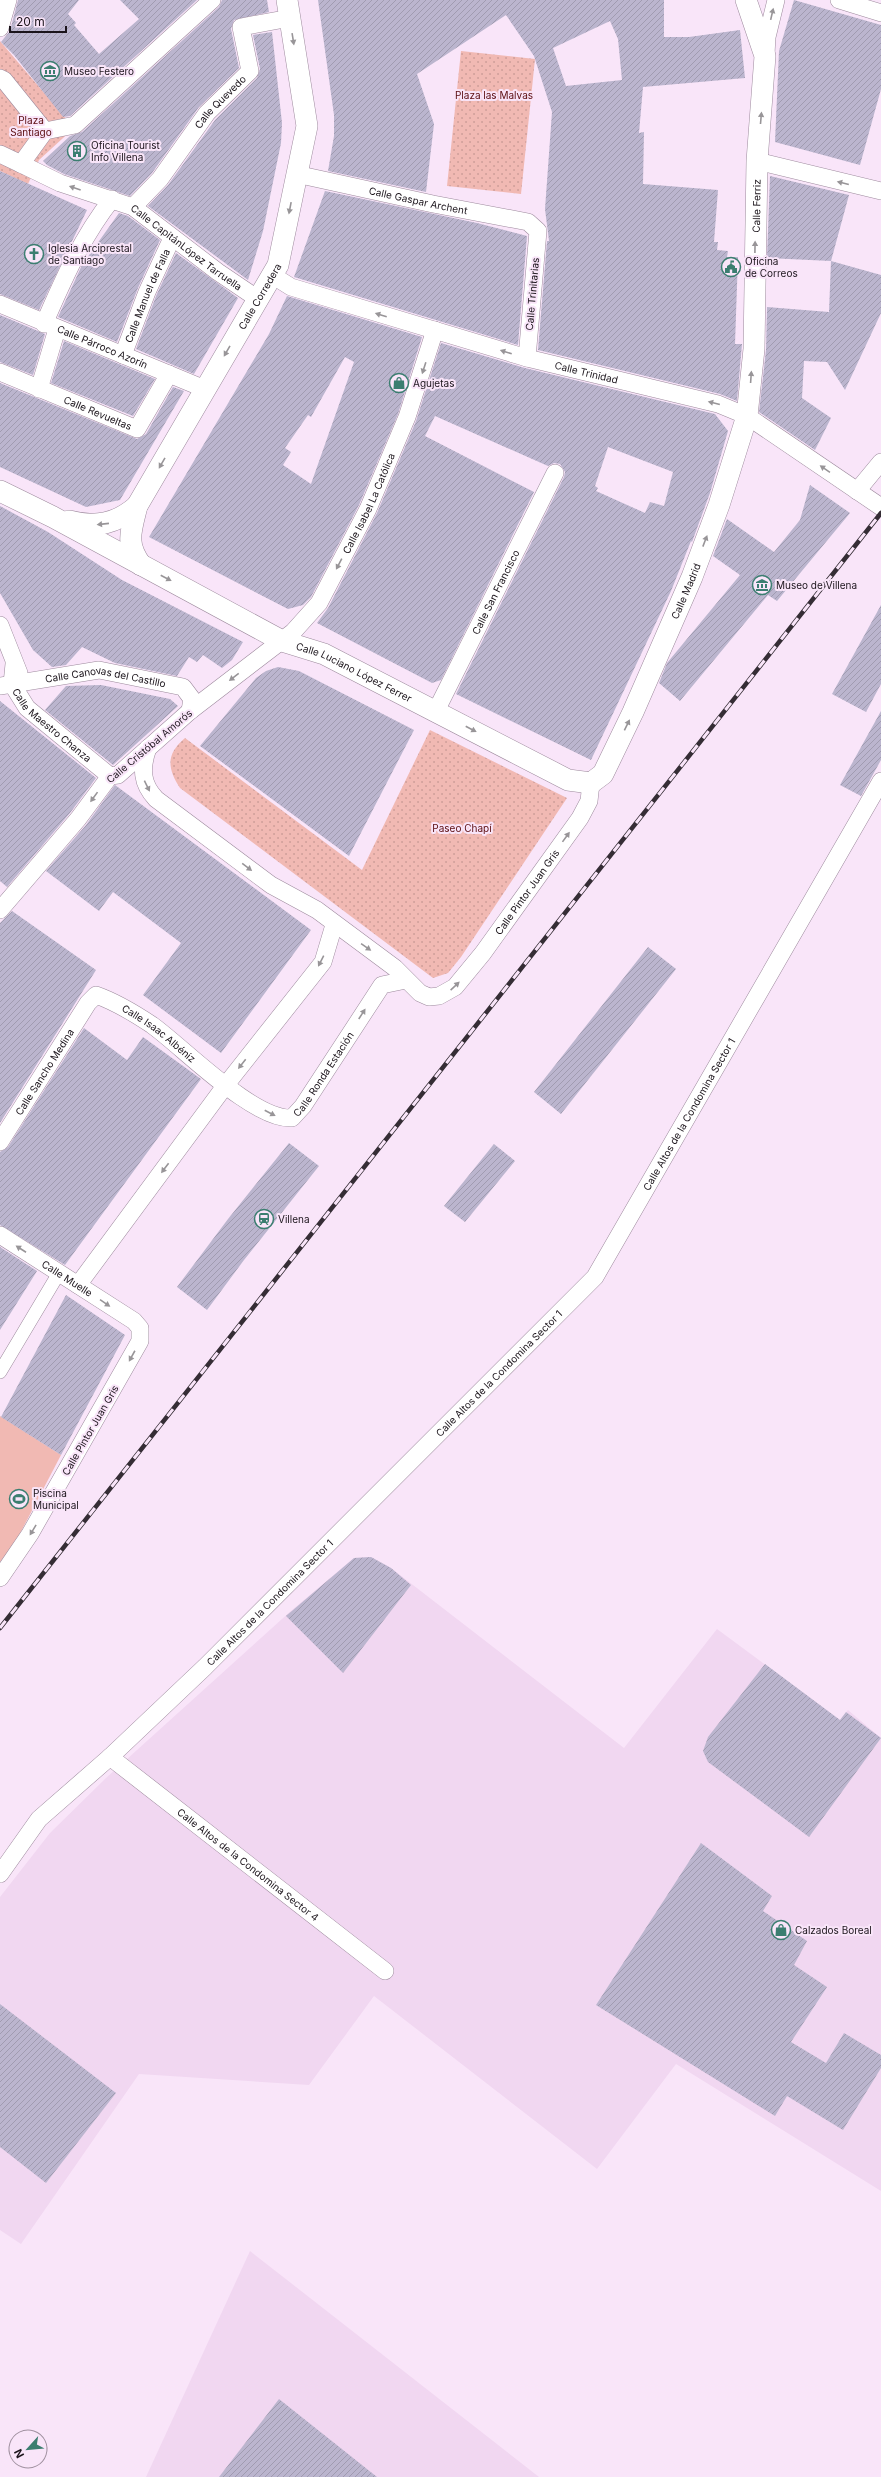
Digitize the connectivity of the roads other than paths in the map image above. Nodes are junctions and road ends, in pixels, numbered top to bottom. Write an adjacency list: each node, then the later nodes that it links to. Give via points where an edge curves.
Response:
1 (8, 0): 8 (street)
2 (746, 0): 9 (street, Calle Ferriz)
3 (776, 0): 9 (street, one-way to 3, via 767,37)
4 (839, 0): 7 (street)
5 (204, 3): 11 (street, via 76,125)
6 (289, 9): 15 (street, Calle Corredera, one-way to 15, via 307,126); 18 (street, Calle Quevedo, via 241,27 250,71 208,113 160,179)
7 (881, 13)
8 (0, 28)
9 (766, 56): 13 (street, Calle Ferriz, one-way to 9)
10 (0, 78): 11 (street)
11 (45, 131): 14 (street)
12 (0, 154): 14 (street, Calle CapitánLópez Tarruella)
13 (757, 161): 16 (street, one-way to 13); 32 (street, Calle Ferriz, one-way to 13, via 754,349)
14 (21, 164): 17 (street, Calle CapitánLópez Tarruella, one-way to 14, via 60,183)
15 (296, 174): 19 (street, Calle Gaspar Archent, via 528,222); 21 (street, Calle Corredera, one-way to 21, via 278,265)
16 (880, 186)
17 (112, 199): 18 (street, Calle CapitánLópez Tarruella); 24 (street, via 68,268)
18 (134, 207): 20 (street, Calle CapitánLópez Tarruella)
19 (538, 231): 27 (street, Calle Trinitarias)
20 (172, 238): 22 (street, Calle CapitánLópez Tarruella); 26 (street, Calle Manuel de Falla, via 147,292)
21 (272, 276): 22 (street, Calle Corredera); 25 (street, Calle Trinidad, one-way to 21, via 291,287)
22 (258, 299): 31 (street, Calle Corredera, one-way to 31)
23 (0, 304): 24 (street, Calle Párroco Azorín)
24 (51, 326): 26 (street, Calle Párroco Azorín); 30 (street)
25 (435, 330): 27 (street, Calle Trinidad, one-way to 25); 43 (street, Calle Isabel La Católica, one-way to 43, via 407,417 368,508 319,603)
26 (123, 355): 29 (street, Calle Párroco Azorín)
27 (526, 358): 32 (street, Calle Trinidad, one-way to 27, via 718,404)
28 (0, 372): 30 (street, Calle Revueltas)
29 (169, 374): 30 (street, Calle Revueltas, via 138,429); 31 (street, Calle Párroco Azorín)
30 (39, 389)
31 (205, 389): 37 (street, Calle Corredera, one-way to 37)
32 (747, 416): 36 (street, Calle Trinidad, one-way to 32); 53 (street, Calle Madrid, one-way to 32, via 603,774 610,760 692,577 719,505)
33 (881, 462): 36 (street)
34 (555, 473): 49 (street, Calle San Francisco)
35 (0, 491): 39 (street)
36 (857, 491): 38 (street, Calle Trinidad)
37 (137, 506): 39 (street, one-way to 39, via 124,517 102,525 74,523); 40 (street, Calle Corredera, via 130,544)
38 (881, 507)
39 (52, 517): 40 (street, Calle Luciano López Ferrer)
40 (141, 565): 42 (street, Calle Luciano López Ferrer, one-way to 42)
41 (0, 625): 45 (street, Calle Maestro Chanza)
42 (258, 627): 43 (street, Calle Luciano López Ferrer); 44 (street, via 263,646)
43 (282, 641): 44 (street, Calle Isabel La Católica); 49 (street, Calle Luciano López Ferrer, via 324,654)
44 (262, 654): 48 (street, Calle Cristóbal Amorós, one-way to 48)
45 (14, 664): 46 (street, Calle Maestro Chanza, via 19,673); 47 (street, Calle Maestro Chanza)
46 (30, 682): 47 (street, Calle Canovas del Castillo); 48 (street, Calle Canovas del Castillo, via 99,670 183,688 192,699)
47 (6, 685): 51 (street, Calle Maestro Chanza, via 32,714)
48 (190, 711): 50 (street, Calle Cristóbal Amorós)
49 (436, 711): 53 (street, Calle Luciano López Ferrer, one-way to 53, via 568,780)
50 (148, 748): 51 (street, Calle Cristóbal Amorós, via 118,775); 55 (street, one-way to 55, via 143,777 156,799 271,885 309,904)
51 (110, 776): 54 (street, Calle Cristóbal Amorós, one-way to 54, via 78,819)
52 (881, 781): 66 (street, Calle Altos de la Condomina Sector 1, via 595,1277 210,1662)
53 (591, 783): 56 (street, Calle Pintor Juan Gris, one-way to 53, via 420,993 429,997 439,996 455,987 483,953 580,818 589,801)
54 (1, 905)
55 (334, 924): 56 (street, one-way to 56, via 395,968); 58 (street, one-way to 58, via 323,962)
56 (406, 980): 58 (street, Calle Ronda Estación, one-way to 56, via 274,1115 292,1118 303,1106 382,985)
57 (88, 1003): 58 (street, Calle Isaac Albéniz, via 96,995 113,1001 152,1026); 59 (street, Calle Sancho Medina)
58 (225, 1086): 62 (street, one-way to 62)
59 (0, 1142)
60 (0, 1235): 61 (street, Calle Muelle, one-way to 60)
61 (59, 1273): 62 (street, Calle Muelle); 64 (street)
62 (78, 1285): 63 (street, Calle Muelle, one-way to 63)
63 (134, 1321): 65 (street, Calle Pintor Juan Gris, one-way to 65, via 140,1328 140,1341 30,1534)
64 (0, 1372)
65 (0, 1578)
66 (110, 1757): 67 (street, Calle Altos de la Condomina Sector 1, via 39,1818); 68 (street, Calle Altos de la Condomina Sector 4)
67 (0, 1874)
68 (385, 1971)

